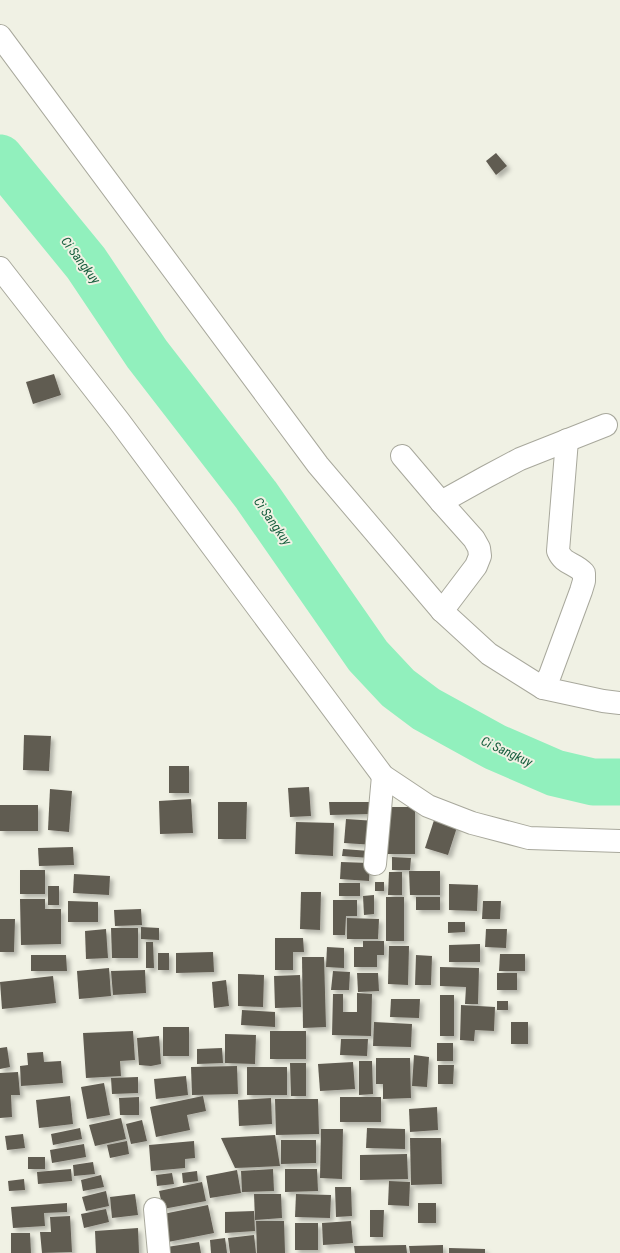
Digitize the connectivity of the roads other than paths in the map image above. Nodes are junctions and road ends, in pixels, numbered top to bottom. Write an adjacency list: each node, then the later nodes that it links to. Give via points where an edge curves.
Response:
1 (0, 36): 7 (street, via 318,466)
2 (0, 268): 10 (street, via 119,421)
3 (606, 425): 4 (street)
4 (567, 440): 6 (street, via 504,468); 8 (street, via 558,551 560,558 584,573 584,581)
5 (402, 456): 6 (street)
6 (441, 502): 7 (street, via 474,539 480,556 476,566)
7 (442, 611): 8 (street, via 489,654)
8 (543, 688): 9 (street)
9 (620, 703)
10 (383, 776): 11 (street, via 428,806 479,825 529,838); 12 (street)
11 (620, 841)
12 (375, 864)
13 (155, 1209): 14 (street)
14 (159, 1253)

